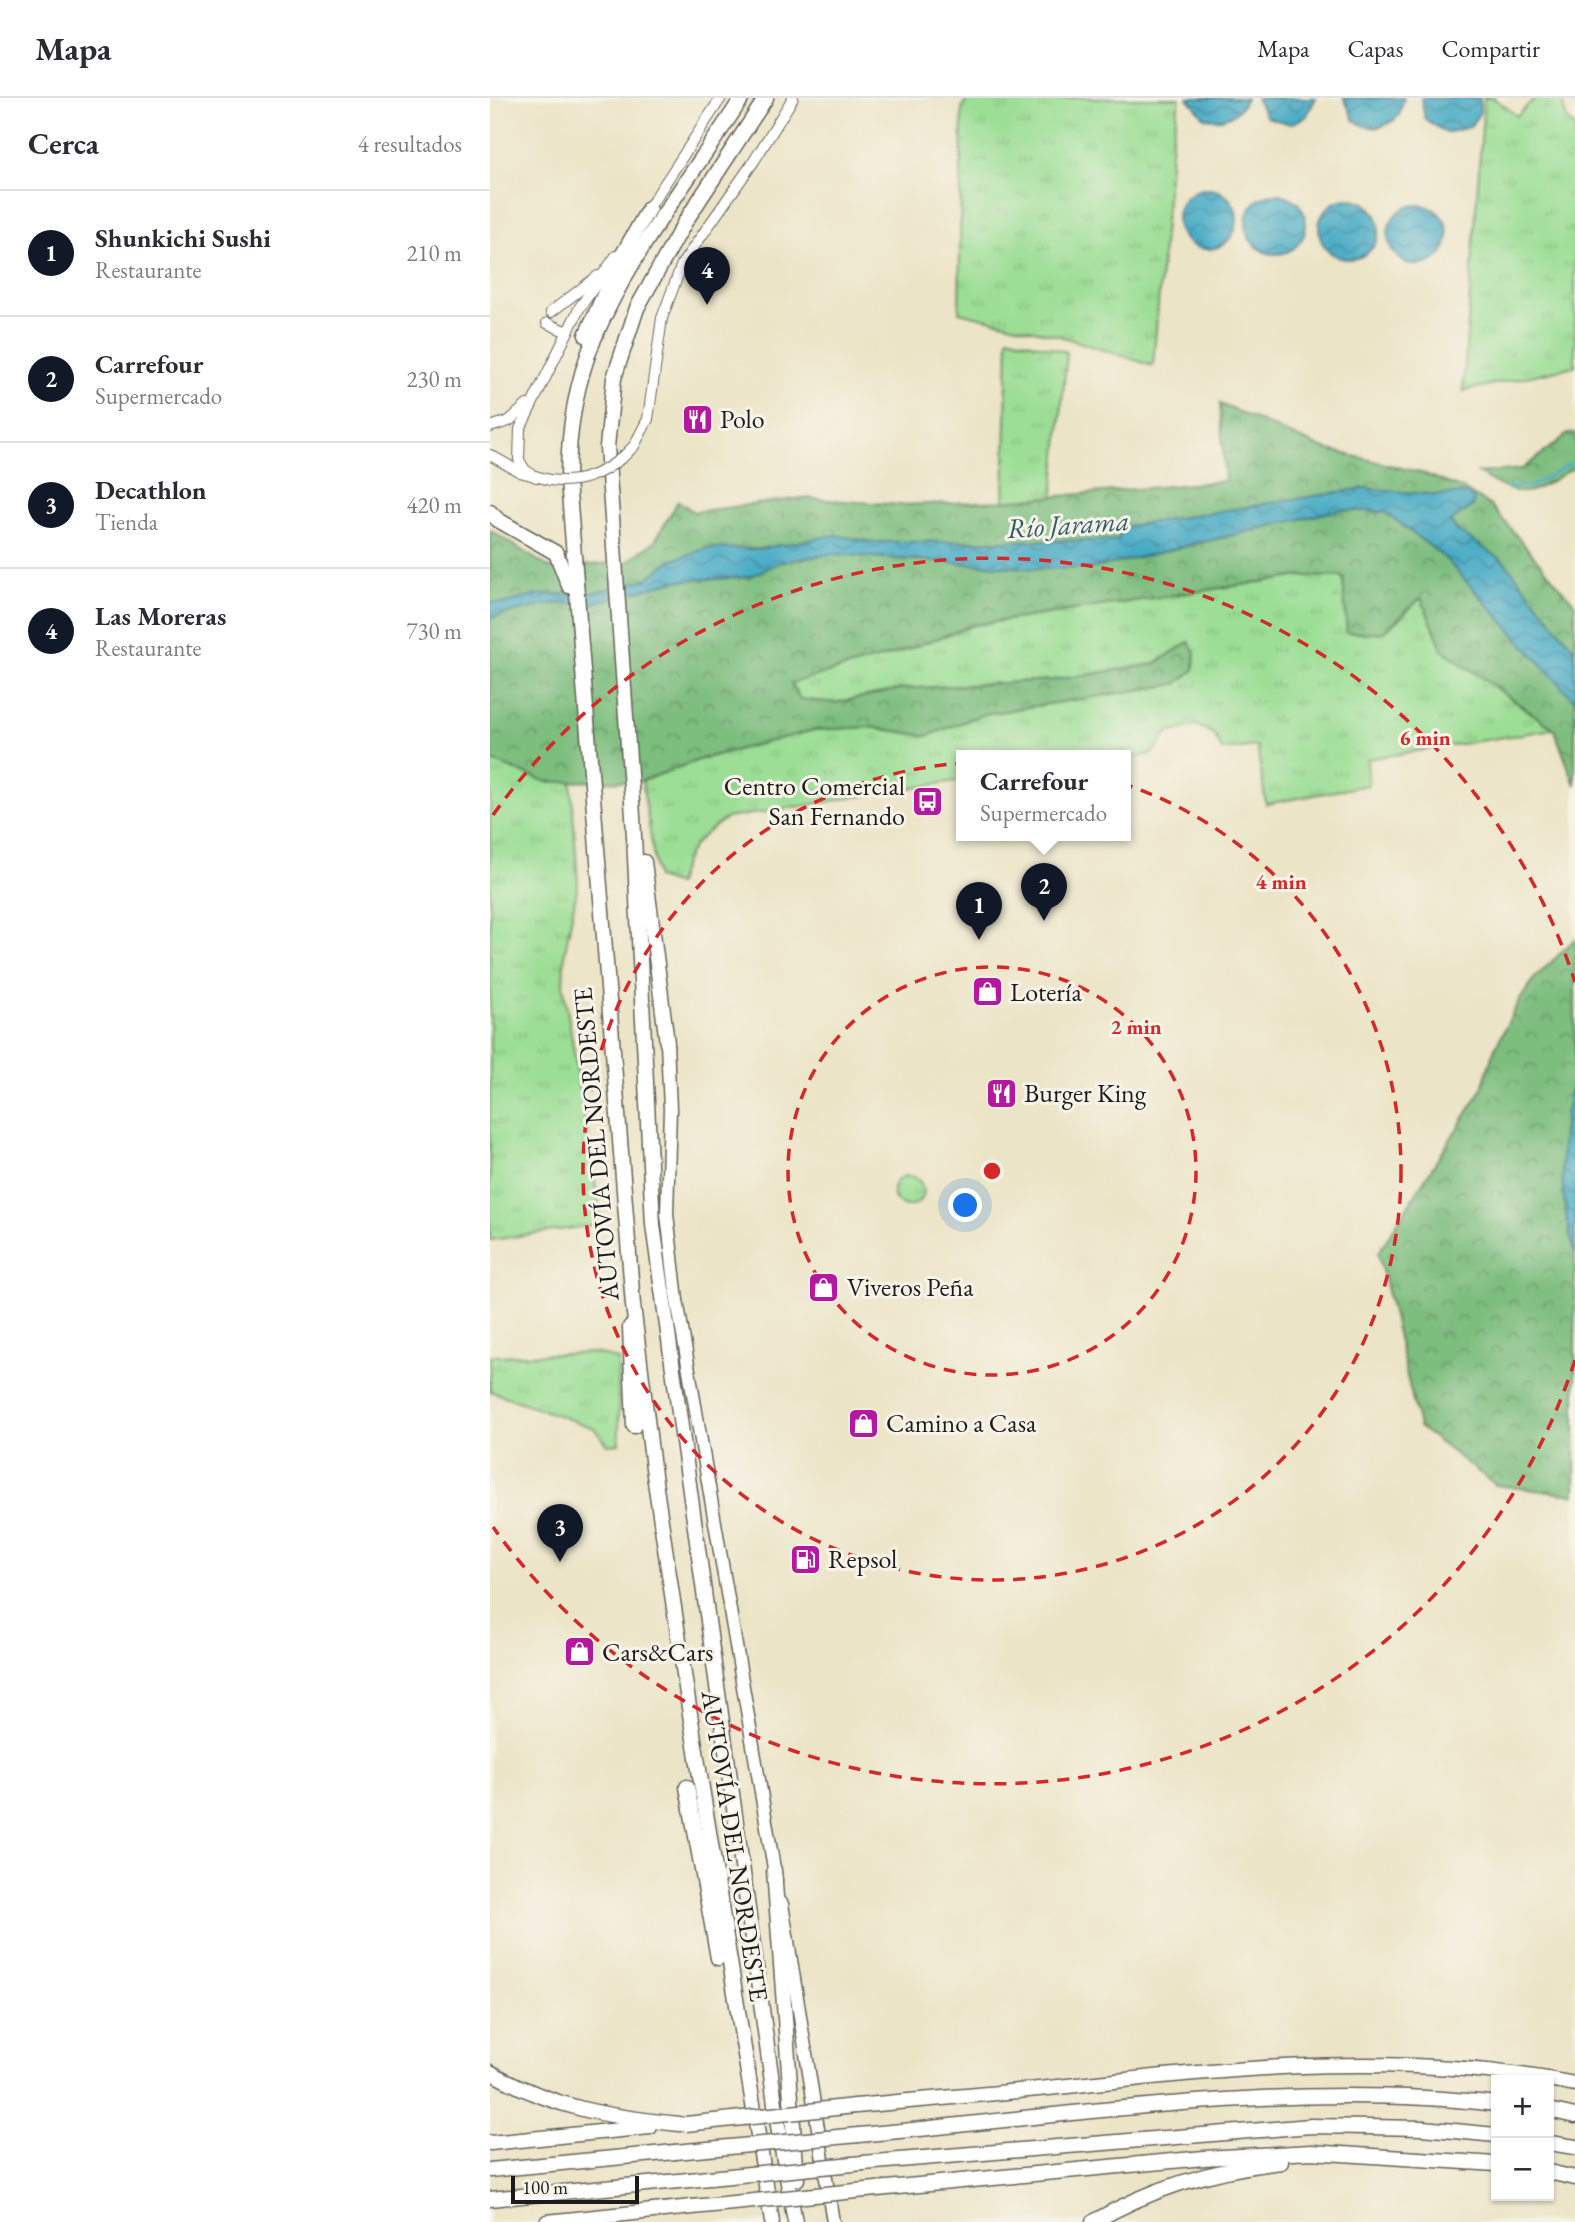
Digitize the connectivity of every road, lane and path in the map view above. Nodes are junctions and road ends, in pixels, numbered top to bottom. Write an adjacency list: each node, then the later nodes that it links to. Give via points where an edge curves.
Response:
1 (721, 98): 5 (street)
2 (743, 98): 11 (highway, via 610,304 584,369)
3 (766, 98): 17 (highway, AUTOVÍA DEL NORDESTE, via 654,273 628,330 614,378 608,423 608,495)
4 (793, 98): 14 (street, bridge, via 682,264 655,349 648,419 634,446 597,475 572,481)
5 (649, 208): 6 (street); 11 (highway, via 585,339 572,386)
6 (609, 266): 7 (street); 9 (street)
7 (551, 312)
8 (547, 323): 9 (street)
9 (567, 332): 10 (street)
10 (537, 394): 12 (street, via 515,418); 14 (street, via 520,429 517,451 522,466)
11 (572, 421): 16 (highway)
12 (490, 427)
13 (490, 454): 14 (street)
14 (536, 477)
15 (490, 512): 16 (highway)
16 (567, 558): 19 (highway, AUTOVÍA DEL NORDESTE, via 578,621)
17 (633, 816): 18 (highway, via 644,864); 42 (highway, AUTOVÍA DEL NORDESTE, via 653,1225)
18 (667, 1043): 22 (main road, via 667,1214 677,1300)
19 (633, 1305): 20 (highway, via 628,1335); 23 (highway, AUTOVÍA DEL NORDESTE, via 653,1468)
20 (634, 1426)
21 (687, 1787): 23 (highway, via 726,1993)
22 (774, 1870): 43 (highway); 44 (main road)
23 (736, 2015): 41 (highway, AUTOVÍA DEL NORDESTE)
24 (490, 2072): 29 (highway, via 561,2105 619,2118)
25 (1575, 2084): 29 (highway, bridge, via 1424,2066 1301,2064)
26 (1491, 2104): 36 (highway, bridge, via 1362,2096 1199,2104)
27 (1554, 2111): 28 (highway)
28 (1575, 2116)
29 (683, 2124): 31 (highway)
30 (1491, 2135): 39 (highway, bridge, via 1311,2126)
31 (490, 2143)
32 (1554, 2144): 33 (highway)
33 (1575, 2147)
34 (1419, 2157): 35 (highway); 40 (highway, bridge, via 1311,2152 1249,2155); 45 (highway, via 1248,2165 1165,2189)
35 (1491, 2164)
36 (490, 2170)
37 (1554, 2173): 38 (highway)
38 (1575, 2178)
39 (490, 2200)
40 (547, 2222)
41 (769, 2222)
42 (795, 2222)
43 (800, 2222)
44 (833, 2222)
45 (1093, 2222)

